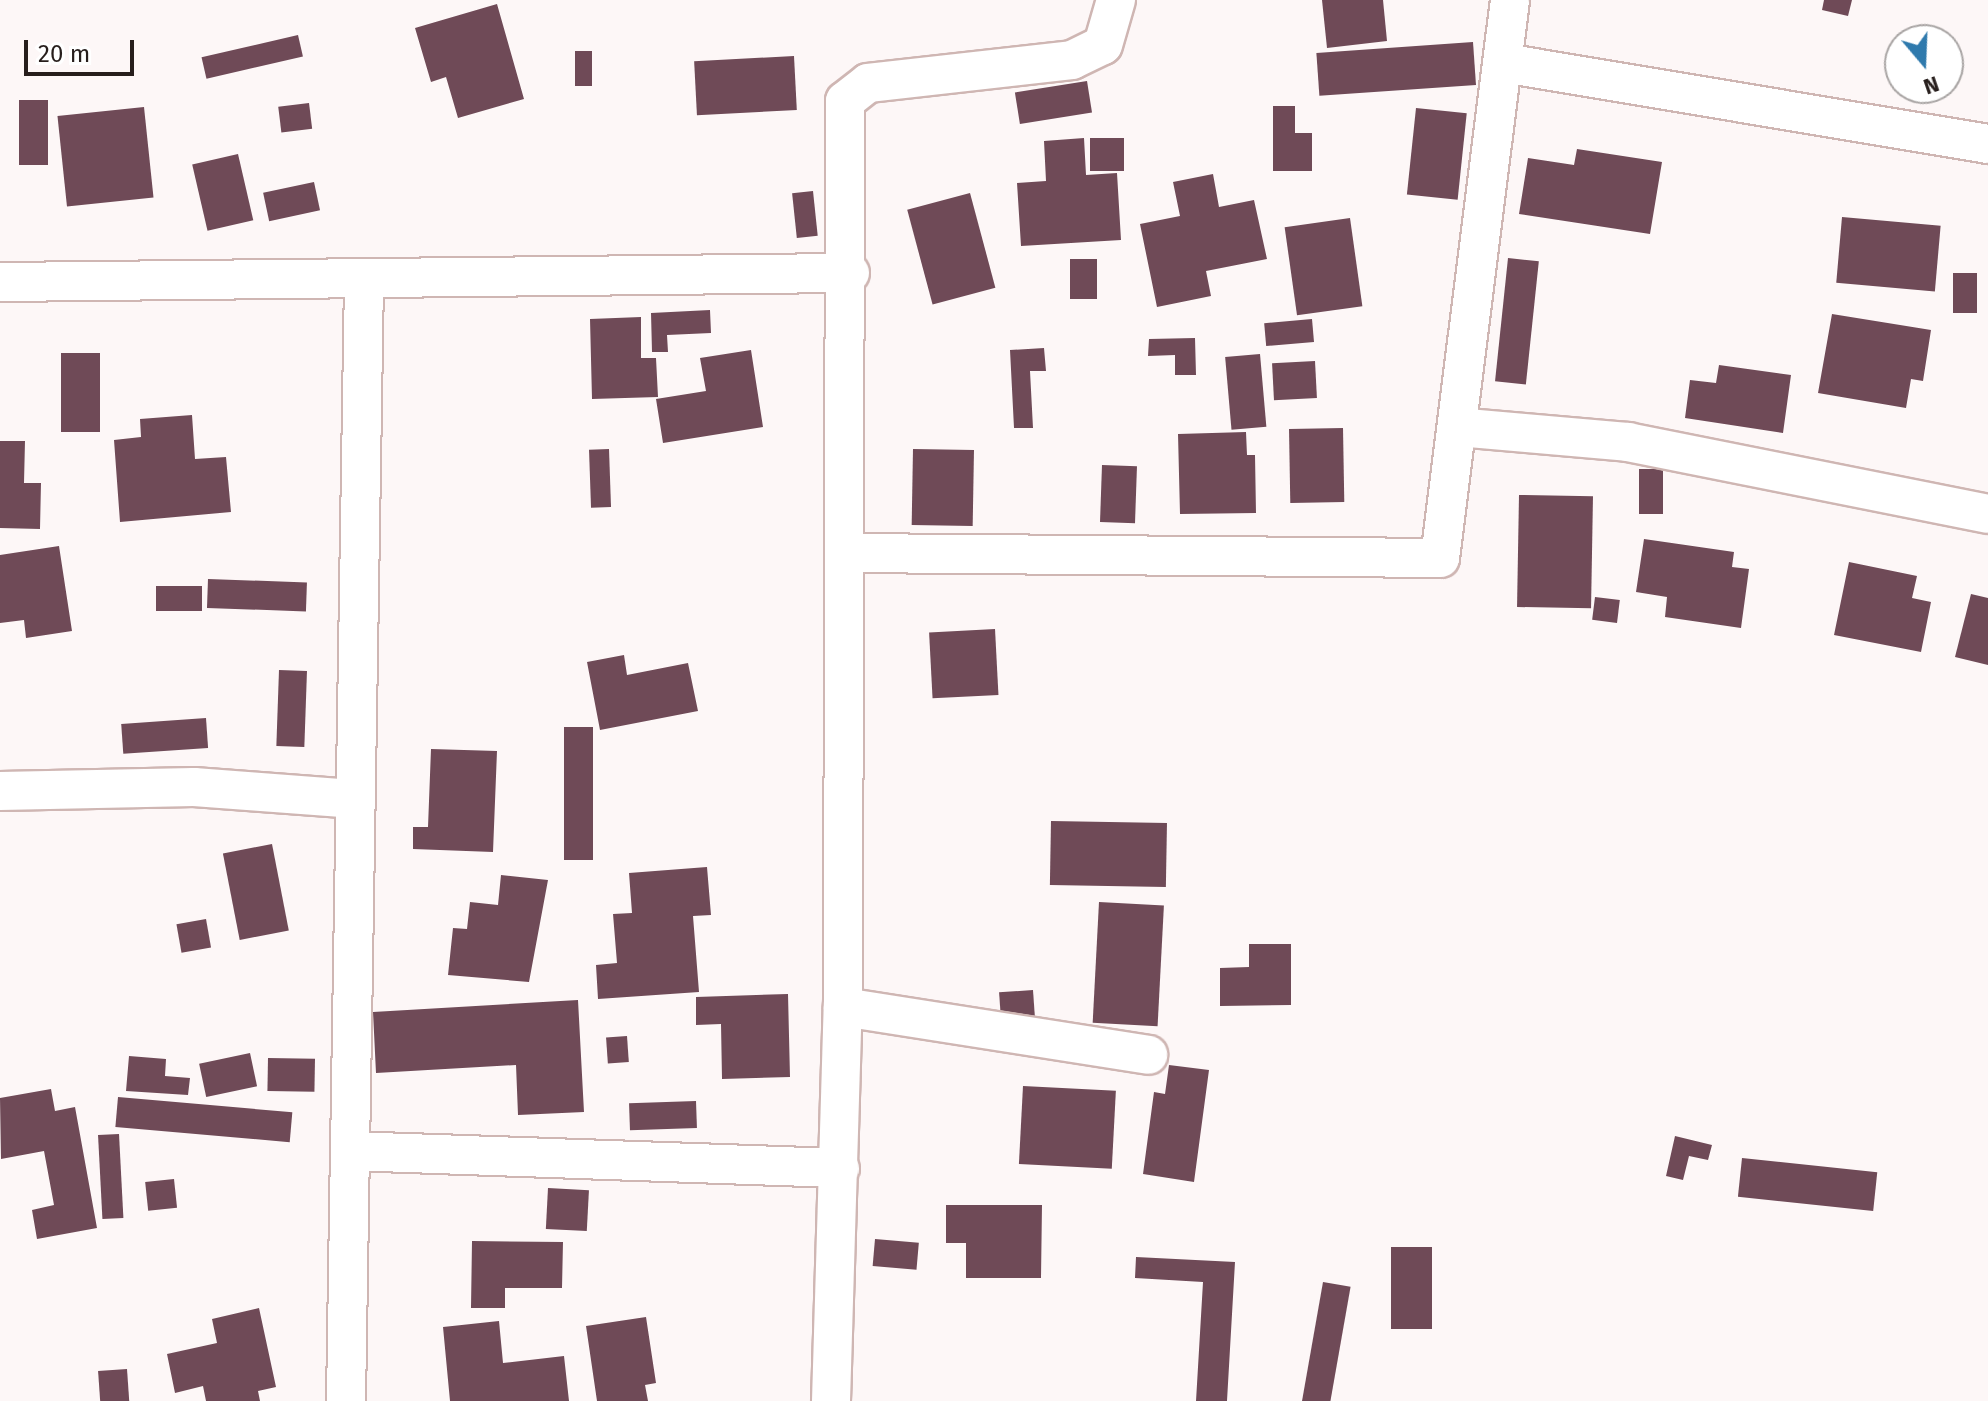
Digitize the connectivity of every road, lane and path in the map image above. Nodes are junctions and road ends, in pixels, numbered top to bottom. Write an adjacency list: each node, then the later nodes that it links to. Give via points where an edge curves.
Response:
1 (1116, 0): 5 (street, via 1103,45 1072,60 868,83 845,101 840,131)
2 (1510, 0): 3 (street)
3 (1504, 63): 4 (street); 8 (street)
4 (1988, 144)
5 (850, 273): 6 (street); 10 (street)
6 (364, 280): 7 (street); 12 (street)
7 (0, 282)
8 (1457, 427): 9 (street, via 1628,442); 10 (street, via 1440,558)
9 (1988, 514)
10 (847, 553): 13 (street)
11 (0, 791): 12 (street, via 194,787)
12 (353, 799): 15 (street)
13 (843, 1007): 14 (street); 16 (street)
14 (1148, 1055)
15 (350, 1151): 16 (street); 17 (street)
16 (840, 1168): 18 (street)
17 (346, 1401)
18 (831, 1401)

